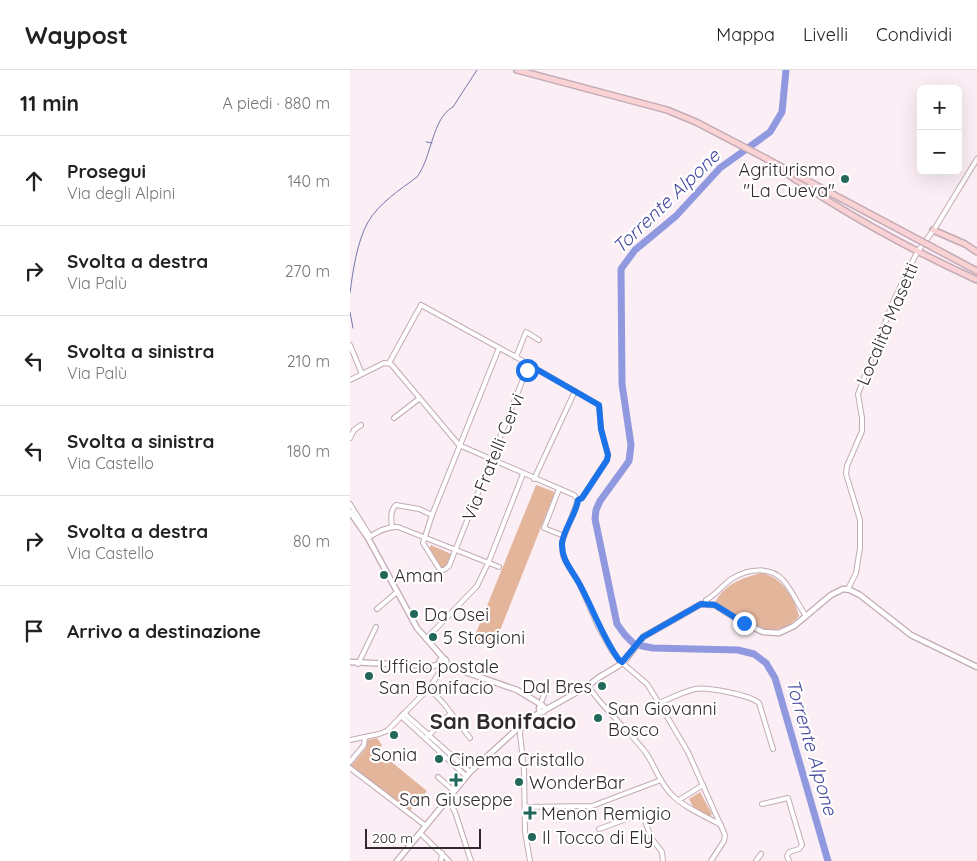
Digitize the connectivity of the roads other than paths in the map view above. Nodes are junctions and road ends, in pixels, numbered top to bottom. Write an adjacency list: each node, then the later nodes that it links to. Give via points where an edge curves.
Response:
1 (517, 70): 2 (main road, via 667,110)
2 (766, 158): 5 (main road, bridge, via 803,185); 7 (main road, bridge)
3 (977, 159): 4 (street, Località Masetti)
4 (933, 230): 5 (street, Località Masetti); 6 (main road)
5 (918, 251): 8 (main road); 37 (street, Località Masetti, via 893,302 858,394 862,431 846,474 860,520 859,559)
6 (977, 252)
7 (977, 271)
8 (977, 280)
9 (539, 340): 12 (street, via 526,332)
10 (350, 345): 15 (street)
11 (499, 348): 12 (street); 13 (street, via 419,306); 22 (street)
12 (516, 357): 14 (street)
13 (389, 363): 15 (street); 18 (street)
14 (531, 366): 17 (street); 23 (street, Via Fratelli Cervi)
15 (362, 374): 16 (street)
16 (350, 380)
17 (575, 391): 25 (street); 27 (street, via 599,405 601,429 608,449 607,460)
18 (420, 398): 19 (street); 22 (street)
19 (394, 418)
20 (361, 425): 21 (street)
21 (350, 438)
22 (461, 446): 23 (street); 29 (street)
23 (491, 460): 24 (street); 34 (street, Via Fratelli Cervi)
24 (523, 474): 25 (street); 35 (street)
25 (534, 479): 26 (street)
26 (559, 489): 27 (street); 32 (street, via 544,528)
27 (578, 500): 32 (street)
28 (351, 511): 33 (street); 33 (street)
29 (432, 515): 30 (street, via 396,505 392,508); 31 (street)
30 (392, 526): 31 (street); 33 (street)
31 (425, 536): 34 (street); 34 (street, Via Fratelli Cervi, via 426,550 444,570)
32 (564, 536): 45 (street, via 562,551 566,562 580,584 606,642)
33 (369, 537): 38 (street)
34 (456, 550): 35 (street)
35 (487, 562): 36 (street); 43 (street, via 477,586)
36 (499, 567)
37 (848, 589): 41 (street, via 831,595); 48 (street, via 911,635)
38 (397, 592): 40 (street); 43 (street)
39 (707, 603): 41 (street, via 766,633 784,632); 41 (street, via 706,600 731,579 748,572 764,571 784,581); 45 (street, via 693,607 643,637)
40 (376, 609)
41 (806, 616)
42 (376, 627): 47 (street)
43 (426, 639): 46 (street)
44 (350, 662): 47 (street)
45 (622, 662): 49 (street); 52 (street, via 647,684)
46 (444, 663): 47 (street, via 433,666); 50 (street); 53 (street, via 512,688)
47 (358, 664)
48 (977, 667)
49 (588, 686): 53 (street, via 556,704); 66 (street, via 646,753)
50 (429, 688): 54 (street); 55 (street)
51 (547, 688): 53 (street)
52 (659, 703): 61 (street, via 697,689 755,700 759,703); 67 (street, via 688,752)
53 (542, 707): 56 (street)
54 (451, 713): 57 (street); 59 (street)
55 (402, 715): 57 (street); 58 (street, via 386,731)
56 (521, 726): 64 (street); 72 (street)
57 (427, 736): 64 (street)
58 (366, 738): 60 (street); 62 (street, via 364,746)
59 (470, 738)
60 (350, 740)
61 (773, 749)
62 (350, 762)
63 (350, 768): 74 (street)
64 (468, 774): 68 (street)
65 (438, 777): 68 (street)
66 (661, 780): 70 (street, via 672,796); 72 (street, via 592,806)
67 (702, 785): 70 (street); 73 (street)
68 (454, 791): 69 (street)
69 (448, 799): 74 (street); 79 (street)
70 (679, 800): 73 (street)
71 (762, 804): 88 (street, via 788,798 802,845 789,852)
72 (525, 808): 84 (street)
73 (721, 825): 86 (street, via 724,841)
74 (426, 826): 76 (street)
75 (599, 829): 85 (street, via 642,814 652,839 662,852)
76 (420, 833): 77 (street); 80 (street)
77 (442, 853): 81 (street); 82 (street)
78 (761, 854): 87 (street)
79 (470, 860): 83 (street)
80 (397, 861)
81 (441, 861)
82 (449, 861)
83 (463, 861)
84 (530, 861)
85 (663, 861)
86 (711, 861)
87 (756, 861)
88 (789, 861)

